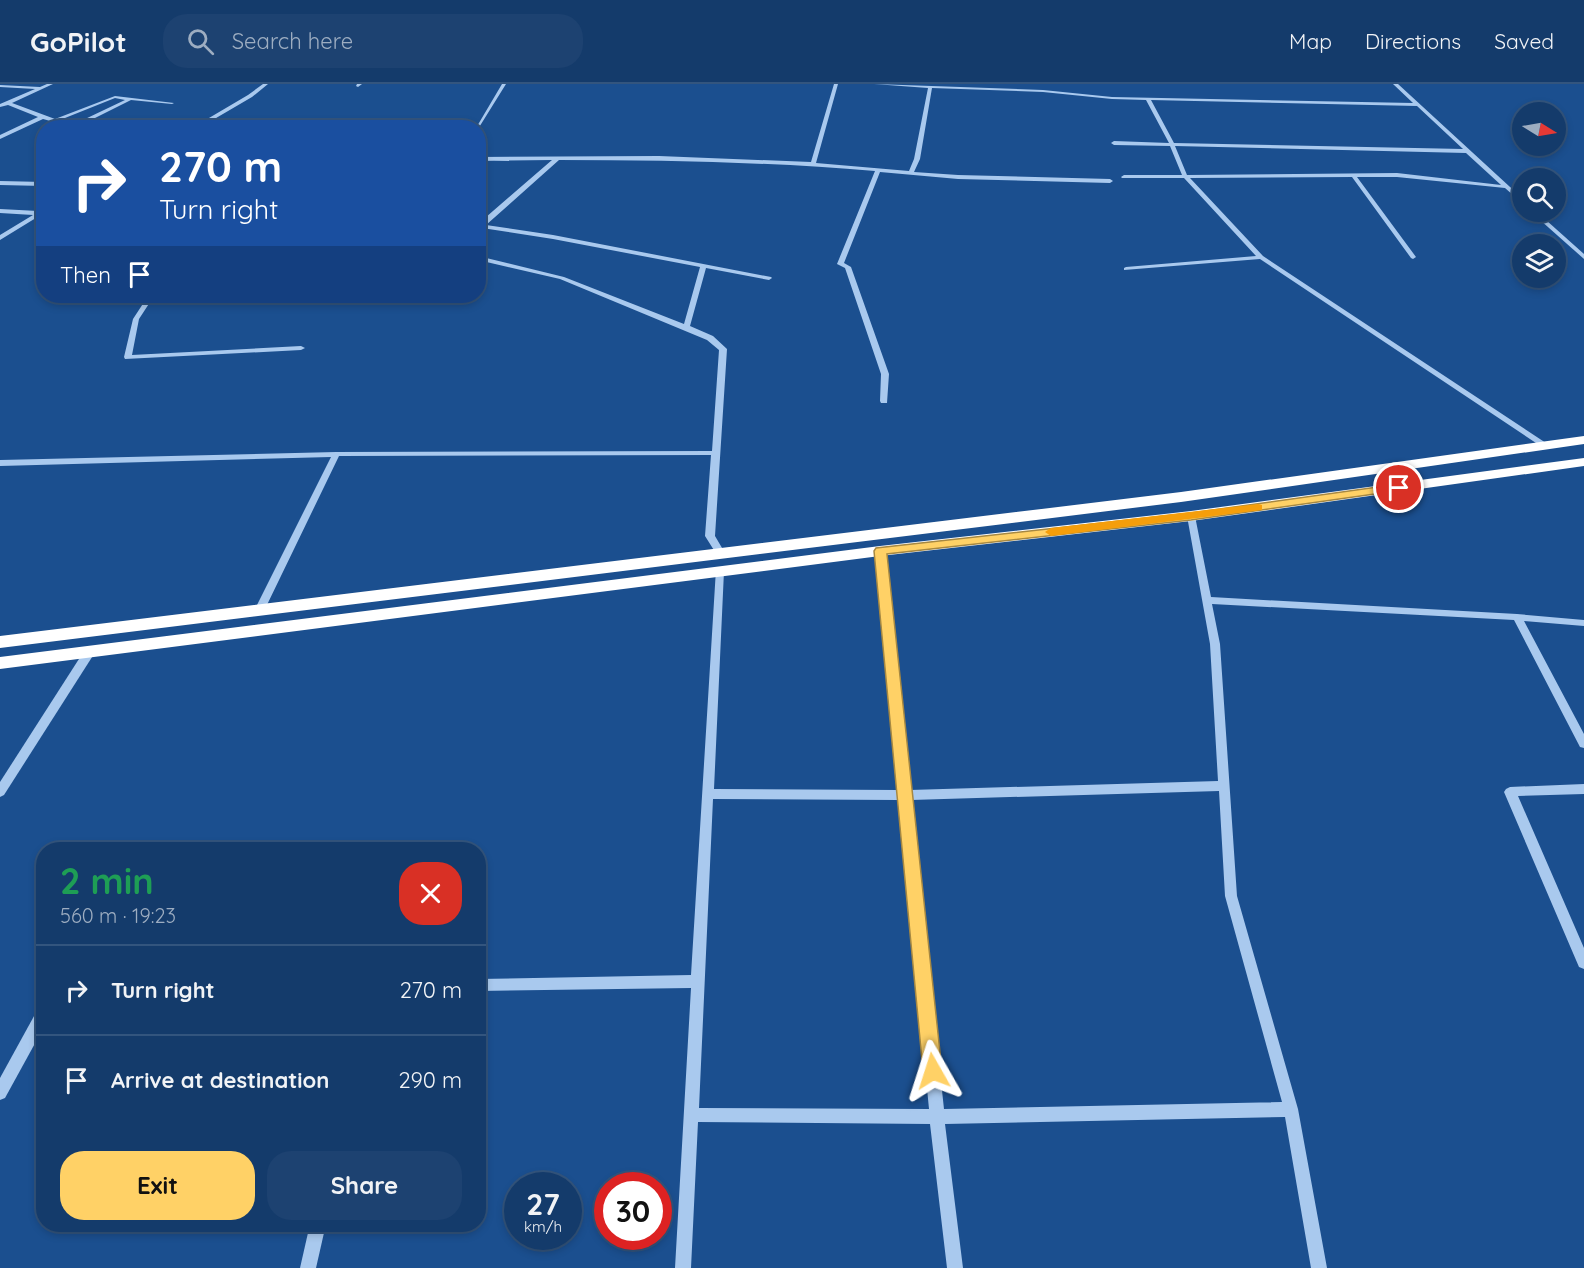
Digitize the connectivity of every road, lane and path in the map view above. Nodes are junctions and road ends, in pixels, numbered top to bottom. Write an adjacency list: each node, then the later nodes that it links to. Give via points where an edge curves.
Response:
1 (51, 84): 9 (street)
2 (266, 84): 20 (street)
3 (504, 84): 21 (street)
4 (836, 84): 28 (street)
5 (876, 84): 8 (street)
6 (1395, 84): 14 (street)
7 (0, 86): 9 (street)
8 (930, 87): 11 (street); 30 (street)
9 (41, 88): 12 (street)
10 (130, 99): 13 (street); 18 (street, via 112,98); 19 (street)
11 (1149, 99): 14 (street); 24 (street)
12 (8, 103): 15 (street); 16 (street)
13 (172, 103)
14 (1418, 105): 25 (street)
15 (0, 106)
16 (42, 117): 17 (street); 22 (street)
17 (51, 120)
18 (57, 120)
19 (87, 120)
20 (208, 120)
21 (483, 120)
22 (0, 137)
23 (1114, 143): 24 (street)
24 (1172, 144): 25 (street); 32 (street)
25 (1468, 151): 37 (street)
26 (486, 159): 27 (street)
27 (558, 159): 28 (street, via 659,158); 42 (street)
28 (813, 165): 29 (street)
29 (878, 170): 30 (street); 56 (street, via 840,264 848,267 885,374)
30 (911, 173): 34 (street)
31 (1353, 175): 32 (street); 37 (street, via 1428,177); 47 (street)
32 (1185, 176): 33 (street); 46 (street)
33 (1124, 177)
34 (1110, 181)
35 (0, 183): 36 (street)
36 (36, 184)
37 (1507, 187): 38 (street)
38 (1512, 192)
39 (0, 211): 40 (street)
40 (36, 212)
41 (36, 215): 45 (street)
42 (486, 221)
43 (1545, 222): 48 (street)
44 (486, 228): 50 (street)
45 (0, 238)
46 (1261, 257): 51 (street); 58 (street)
47 (1413, 257)
48 (1584, 257)
49 (486, 260): 54 (street, via 562,278)
50 (704, 265): 52 (street); 54 (street)
51 (1126, 269)
52 (769, 278)
53 (146, 303): 55 (street, via 136,319 128,357)
54 (686, 327): 59 (street, via 723,349)
55 (302, 348)
56 (884, 401)
57 (1584, 440): 58 (highway)
58 (1545, 445): 65 (highway, via 1181,498)
59 (714, 453): 60 (street); 65 (street, via 710,536)
60 (336, 454): 62 (street); 68 (street)
61 (1584, 462): 63 (highway)
62 (0, 463)
63 (1191, 516): 64 (highway); 67 (street)
64 (880, 551): 66 (highway); 79 (street)
65 (720, 553): 68 (highway)
66 (719, 571): 72 (highway); 78 (street)
67 (1206, 600): 69 (street); 75 (street, via 1215,644)
68 (260, 609): 71 (highway)
69 (1517, 617): 70 (street); 74 (street)
70 (1584, 623)
71 (0, 642)
72 (90, 651): 73 (highway); 77 (street)
73 (0, 663)
74 (1584, 744)
75 (1224, 786): 79 (street); 85 (street, via 1231,896)
76 (1584, 789): 80 (street, via 1510,792)
77 (0, 792)
78 (708, 794): 79 (street); 81 (street)
79 (905, 795): 87 (street)
80 (1584, 963)
81 (699, 981): 82 (street); 86 (street)
82 (486, 986)
83 (36, 1027): 84 (street)
84 (0, 1093)
85 (1291, 1109): 87 (street); 92 (street)
86 (692, 1115): 87 (street); 90 (street)
87 (938, 1117): 91 (street)
88 (316, 1232): 89 (street)
89 (308, 1268)
90 (682, 1268)
91 (955, 1268)
92 (1319, 1268)

